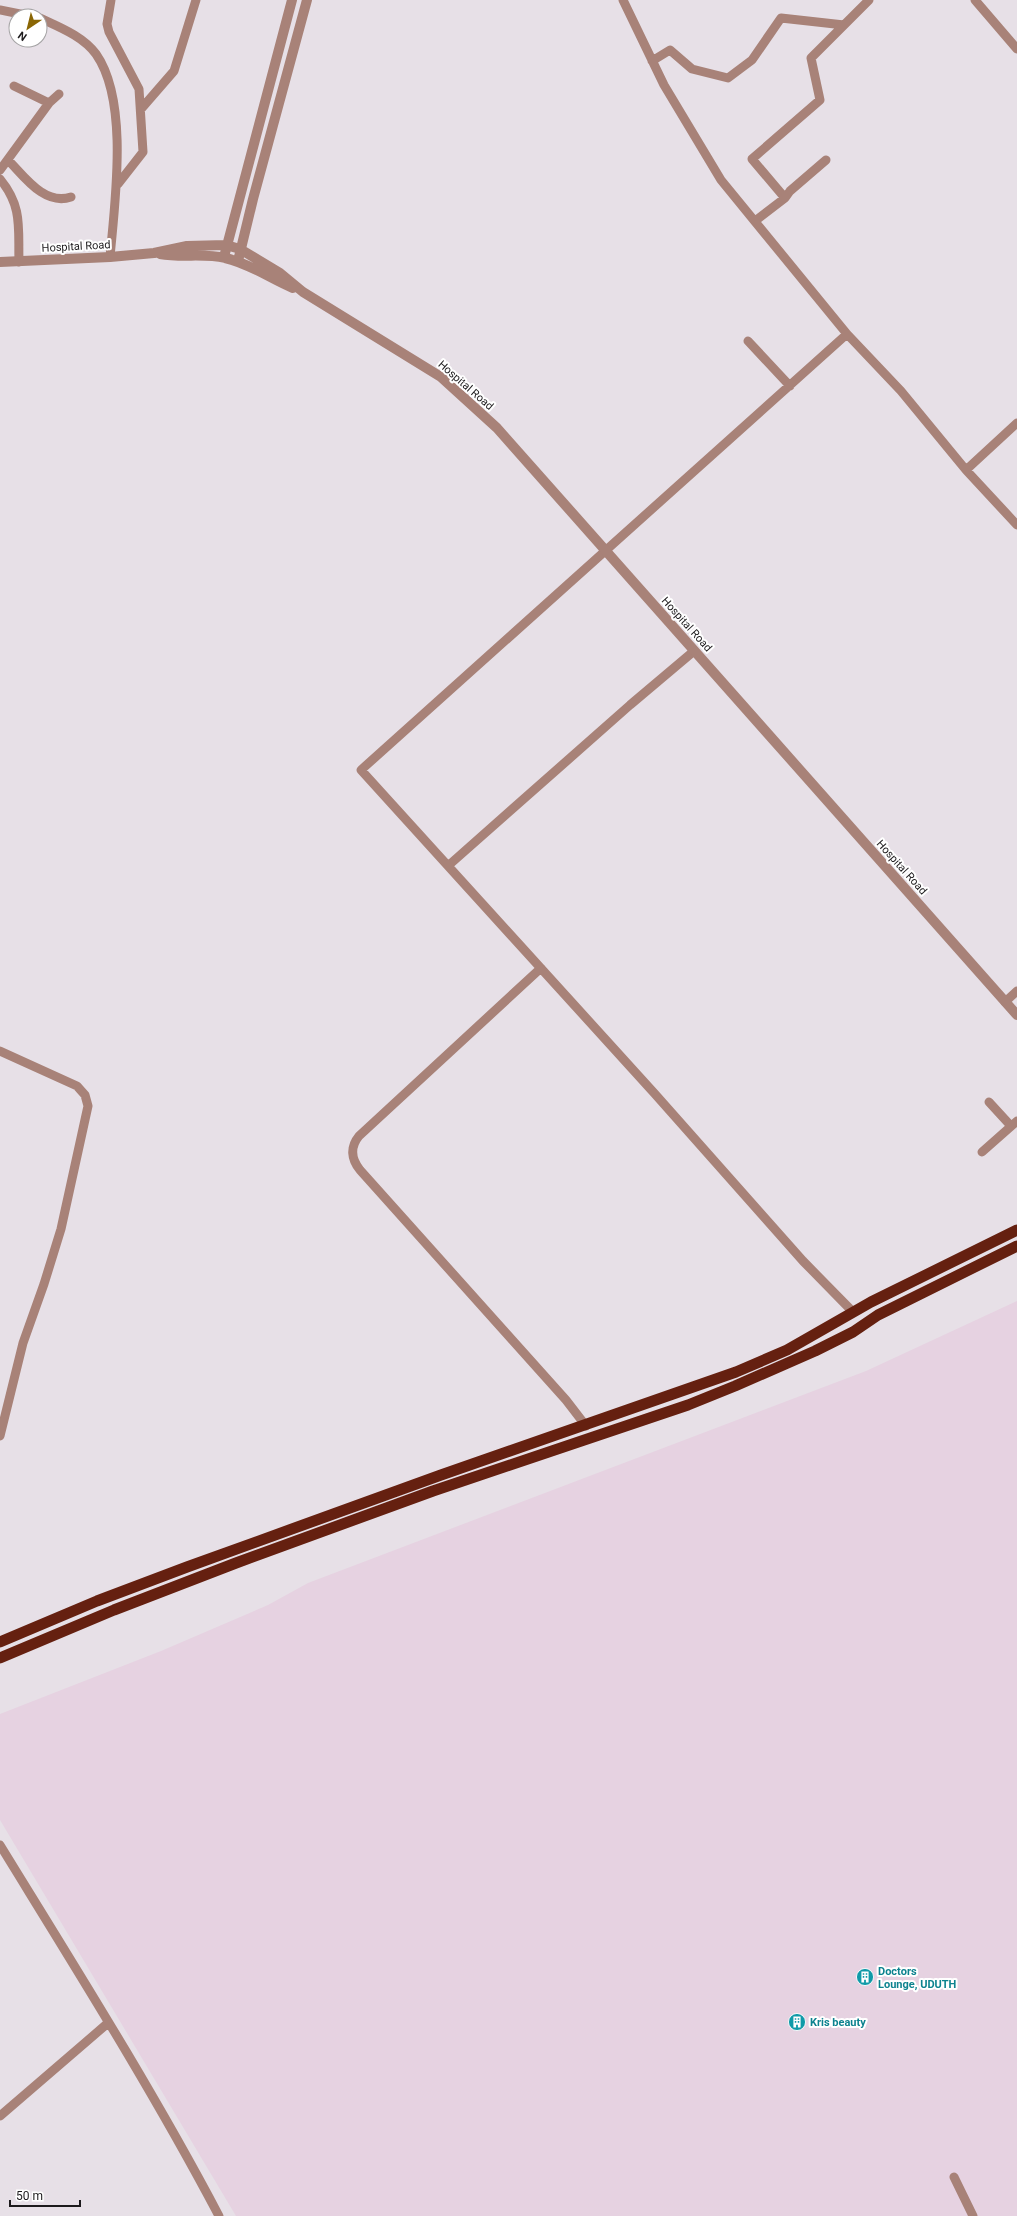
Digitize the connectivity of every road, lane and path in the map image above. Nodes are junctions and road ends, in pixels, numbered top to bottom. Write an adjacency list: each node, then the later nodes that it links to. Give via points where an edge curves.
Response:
1 (111, 0): 15 (street, via 106,24 139,89)
2 (196, 0): 15 (street, via 174,72)
3 (292, 0): 21 (street)
4 (307, 0): 24 (street)
5 (623, 0): 11 (street)
6 (869, 0): 9 (street)
7 (975, 0): 10 (street)
8 (48, 22): 20 (street, via 82,40 96,54 109,79 115,97)
9 (844, 25): 11 (street, via 781,18 752,60 728,78 692,69 670,50); 23 (street, via 811,58 820,100 752,159)
10 (1017, 49)
11 (652, 61): 25 (street, via 721,180)
12 (14, 86): 14 (street)
13 (59, 94): 14 (street)
14 (49, 103): 16 (street)
15 (141, 109): 20 (street, via 143,152)
16 (8, 160): 18 (street); 22 (street, via 46,196 56,199)
17 (826, 160): 23 (street, via 790,190)
18 (0, 170)
19 (0, 178): 32 (street, via 10,191 17,208)
20 (118, 184): 29 (street)
21 (239, 196): 24 (street); 26 (street)
22 (70, 197)
23 (785, 198): 25 (street)
24 (252, 199): 27 (street)
25 (755, 221): 35 (street)
26 (226, 245): 27 (street); 28 (street, via 187,246); 30 (street)
27 (240, 249): 33 (street); 34 (street, via 280,273)
28 (154, 252): 29 (street, Hospital Road); 30 (street, via 171,256)
29 (110, 257): 32 (street, Hospital Road)
30 (224, 257): 33 (street)
31 (0, 262): 32 (street, Hospital Road)
32 (19, 262)
33 (238, 262): 34 (street)
34 (303, 292): 41 (street, Hospital Road, via 417,361 469,400)
35 (847, 334): 37 (street); 39 (street, via 901,391)
36 (748, 341): 37 (street)
37 (790, 386): 41 (street)
38 (1017, 423): 39 (street)
39 (966, 470): 40 (street)
40 (1017, 524)
41 (605, 550): 42 (street, Hospital Road); 43 (street, via 361,770)
42 (694, 651): 43 (street); 46 (street, Hospital Road)
43 (449, 865): 44 (street)
44 (541, 968): 54 (street, via 803,1261); 55 (street, via 359,1136 353,1146 353,1157 360,1170 566,1400)
45 (1017, 991): 46 (street)
46 (1005, 1002): 47 (street, Hospital Road)
47 (1017, 1015)
48 (0, 1051): 56 (street, via 78,1086 85,1095 88,1106 61,1229 23,1343)
49 (989, 1102): 50 (street)
50 (1014, 1123): 51 (street)
51 (982, 1152)
52 (1017, 1230): 54 (highway)
53 (1017, 1246): 58 (highway, via 878,1316 821,1348 735,1386 688,1405 433,1491 258,1555 114,1610)
54 (853, 1312): 55 (highway, via 765,1360)
55 (586, 1426): 57 (highway, via 441,1475 188,1567 97,1601)
56 (0, 1436)
57 (0, 1642)
58 (0, 1658)
59 (0, 1845): 60 (street)
60 (108, 2023): 61 (street); 63 (street)
61 (0, 2116)
62 (954, 2177): 64 (street)
63 (219, 2216)
64 (973, 2216)

